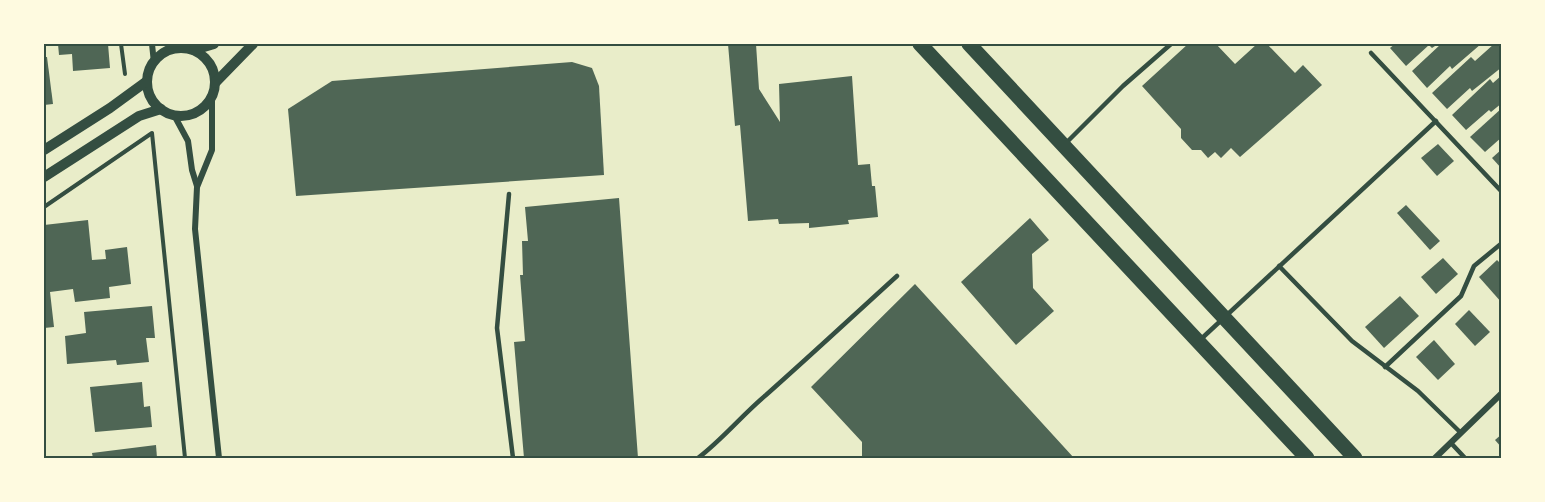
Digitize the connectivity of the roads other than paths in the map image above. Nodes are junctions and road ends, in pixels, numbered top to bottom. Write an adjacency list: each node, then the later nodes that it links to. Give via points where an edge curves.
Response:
1 (152, 44): 10 (street)
2 (214, 44): 8 (street)
3 (252, 44): 12 (street)
4 (920, 44): 27 (main road)
5 (969, 44): 17 (main road)
6 (1171, 44): 17 (lane)
7 (180, 46): 8 (street); 10 (street)
8 (194, 50): 12 (street, via 210,63)
9 (1371, 53): 16 (lane)
10 (153, 63): 11 (street)
11 (147, 81): 14 (street, via 153,101); 18 (street)
12 (215, 82): 13 (street)
13 (212, 97): 15 (street, via 196,113); 20 (street, via 212,150)
14 (161, 109): 15 (street); 19 (street, via 139,116)
15 (174, 115): 20 (street, via 188,141)
16 (1436, 121): 21 (lane); 24 (lane)
17 (1063, 146): 26 (main road)
18 (44, 150)
19 (44, 177)
20 (197, 187): 32 (street, via 195,230)
21 (1502, 192)
22 (510, 194): 33 (lane, via 497,328)
23 (1502, 243): 28 (lane, via 1473,267 1461,296)
24 (1279, 266): 26 (lane); 28 (lane, via 1352,341)
25 (897, 276): 34 (lane)
26 (1224, 318): 27 (lane); 36 (main road)
27 (1198, 341): 35 (main road)
28 (1385, 366): 30 (lane, via 1418,391)
29 (1502, 393): 30 (street)
30 (1461, 433): 31 (street)
31 (1450, 443): 37 (street); 38 (lane)
32 (219, 459)
33 (513, 459)
34 (698, 459)
35 (1306, 459)
36 (1355, 459)
37 (1435, 459)
38 (1465, 459)

